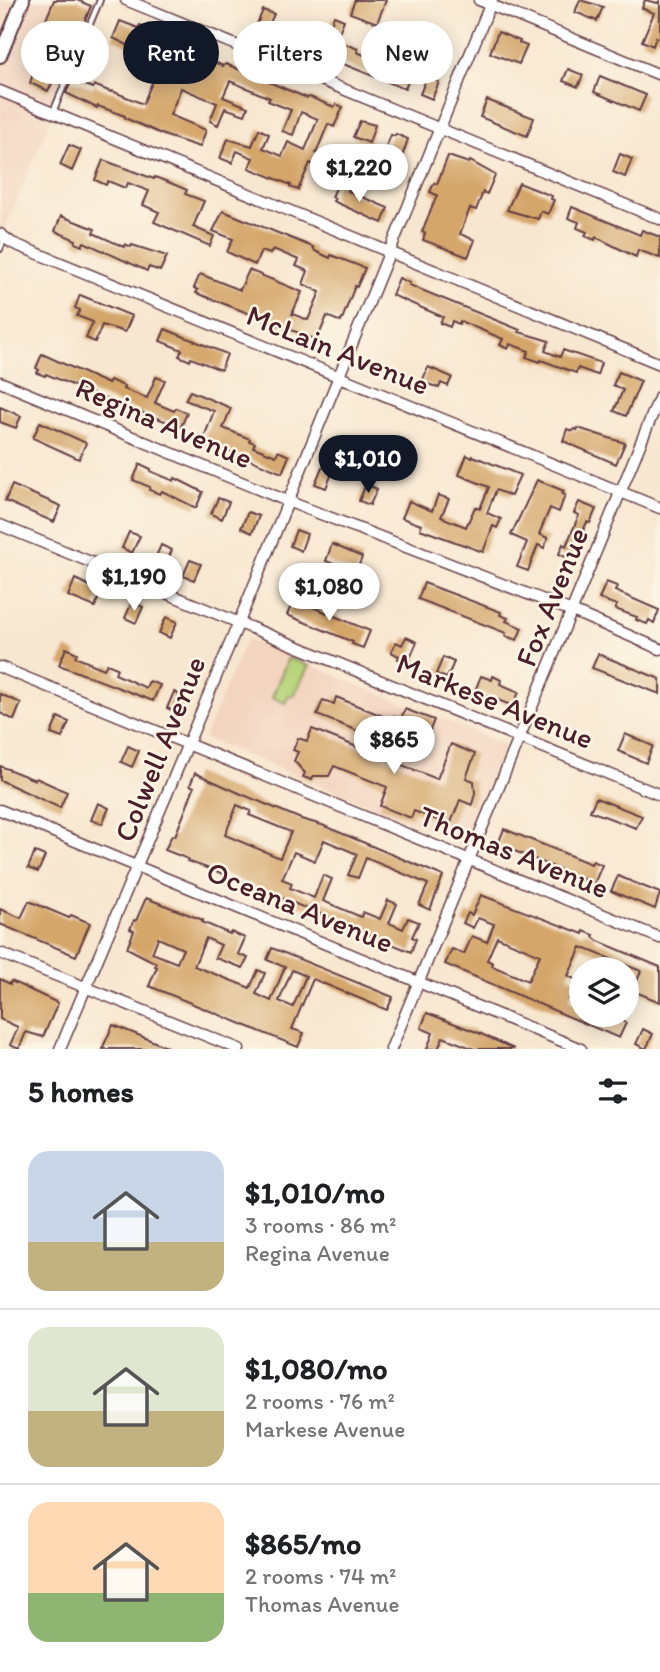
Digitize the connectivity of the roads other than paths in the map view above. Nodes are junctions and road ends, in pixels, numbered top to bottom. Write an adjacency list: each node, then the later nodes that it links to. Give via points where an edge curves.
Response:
1 (23, 0): 6 (street)
2 (100, 0): 9 (lane)
3 (126, 0): 10 (street)
4 (479, 0): 5 (street)
5 (491, 2): 7 (street); 10 (street, Colwell Avenue)
6 (0, 56)
7 (660, 75)
8 (0, 90): 9 (street)
9 (53, 112): 14 (street)
10 (439, 128): 11 (street); 14 (street, Colwell Avenue)
11 (660, 219)
12 (2, 236): 13 (lane); 16 (street, McLain Avenue)
13 (0, 249)
14 (389, 253): 15 (street); 16 (street, Colwell Avenue)
15 (660, 364)
16 (339, 377): 19 (street, McLain Avenue); 20 (street, Colwell Avenue)
17 (0, 382): 20 (street, Regina Avenue)
18 (660, 396): 19 (street, Fox Avenue)
19 (621, 492): 21 (street, McLain Avenue); 23 (street, Fox Avenue)
20 (287, 501): 23 (street, Regina Avenue); 24 (street, Colwell Avenue)
21 (660, 508)
22 (0, 525): 24 (street, Markese Avenue)
23 (572, 611): 25 (street, Regina Avenue); 27 (street, Fox Avenue)
24 (239, 622): 27 (street, Markese Avenue); 28 (street, Colwell Avenue)
25 (660, 649)
26 (0, 667): 28 (street, Thomas Avenue)
27 (521, 738): 29 (street, Markese Avenue); 31 (street, Fox Avenue)
28 (188, 744): 31 (street, Thomas Avenue); 32 (street, Colwell Avenue)
29 (660, 796)
30 (0, 810): 32 (street, Oceana Avenue)
31 (471, 859): 33 (street, Thomas Avenue); 35 (street, Fox Avenue)
32 (138, 867): 35 (street, Oceana Avenue); 36 (street, Colwell Avenue)
33 (660, 938)
34 (0, 953): 36 (street)
35 (419, 982): 39 (street, Fox Avenue); 40 (street, Oceana Avenue)
36 (86, 988): 37 (street, Colwell Avenue); 38 (street)
37 (60, 1049)
38 (239, 1049)
39 (391, 1049)
40 (581, 1049)

